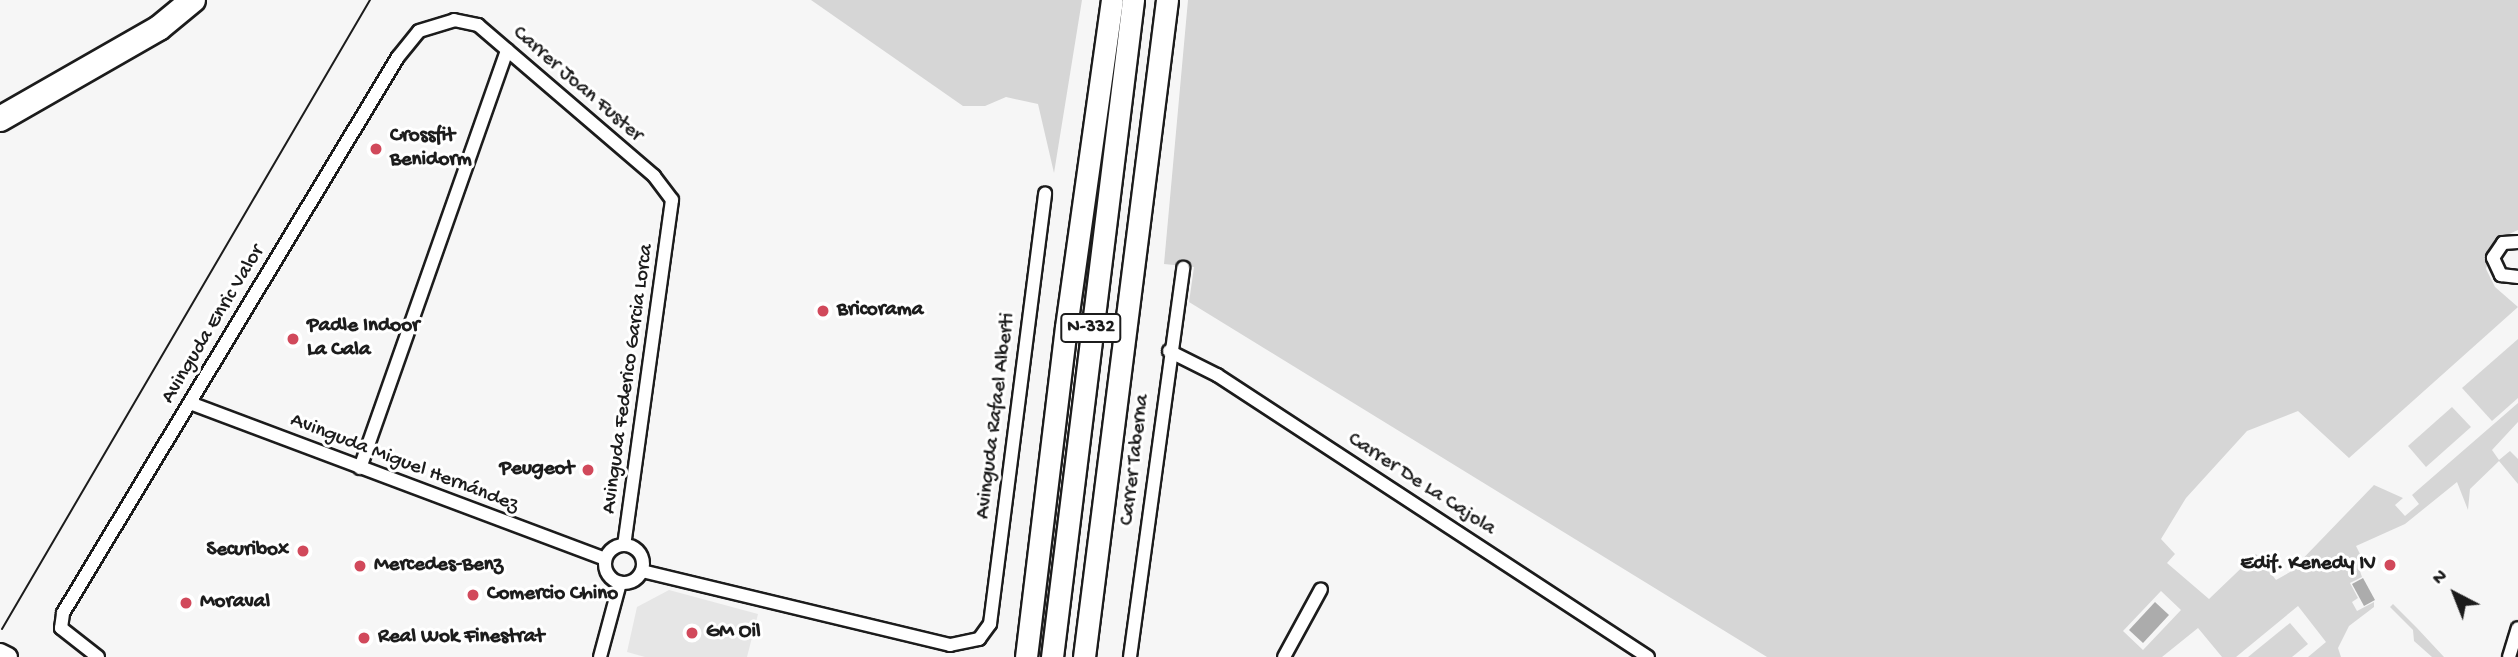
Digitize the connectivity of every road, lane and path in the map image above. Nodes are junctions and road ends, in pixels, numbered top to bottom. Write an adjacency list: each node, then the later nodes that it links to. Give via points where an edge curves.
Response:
1 (193, 0): 7 (highway, via 159,28)
2 (1112, 0): 26 (highway)
3 (1133, 0): 27 (highway, N-332)
4 (1167, 0): 28 (highway, N-332)
5 (507, 50): 6 (street, Carrer Joan Fuster, via 478,24 454,20 419,31); 9 (street, Carrer Joan Fuster, via 659,181 671,200); 15 (street)
6 (398, 57): 14 (street, Avinguda Enric Valor)
7 (0, 119)
8 (1045, 194): 18 (street, Avinguda Rafael Alberti, via 990,624 979,639 950,645)
9 (672, 219): 16 (street, Avinguda Federico Garcia Lorca)
10 (2518, 242): 12 (street, via 2503,243 2493,258 2501,275)
11 (1183, 268): 13 (street, Carrer Taberna)
12 (2518, 277)
13 (1169, 351): 29 (street, Carrer Taberna); 31 (street, Carrer De La Cajola, via 1217,375)
14 (190, 403): 15 (street, Avinguda Miguel Hernández); 24 (street, Avinguda Enric Valor, via 63,613 61,628)
15 (360, 468): 17 (street, Avinguda Miguel Hernández)
16 (624, 544): 17 (street, via 614,547); 18 (street, via 642,555)
17 (605, 559): 19 (street, via 609,576)
18 (642, 571): 19 (street, via 633,581)
19 (620, 583): 25 (street)
20 (1321, 589): 30 (street)
21 (2518, 628): 32 (street)
22 (0, 653): 23 (main road)
23 (8, 657)
24 (98, 657)
25 (600, 657)
26 (1026, 657)
27 (1052, 657)
28 (1084, 657)
29 (1130, 657)
30 (1284, 657)
31 (1648, 657)
32 (2509, 657)

